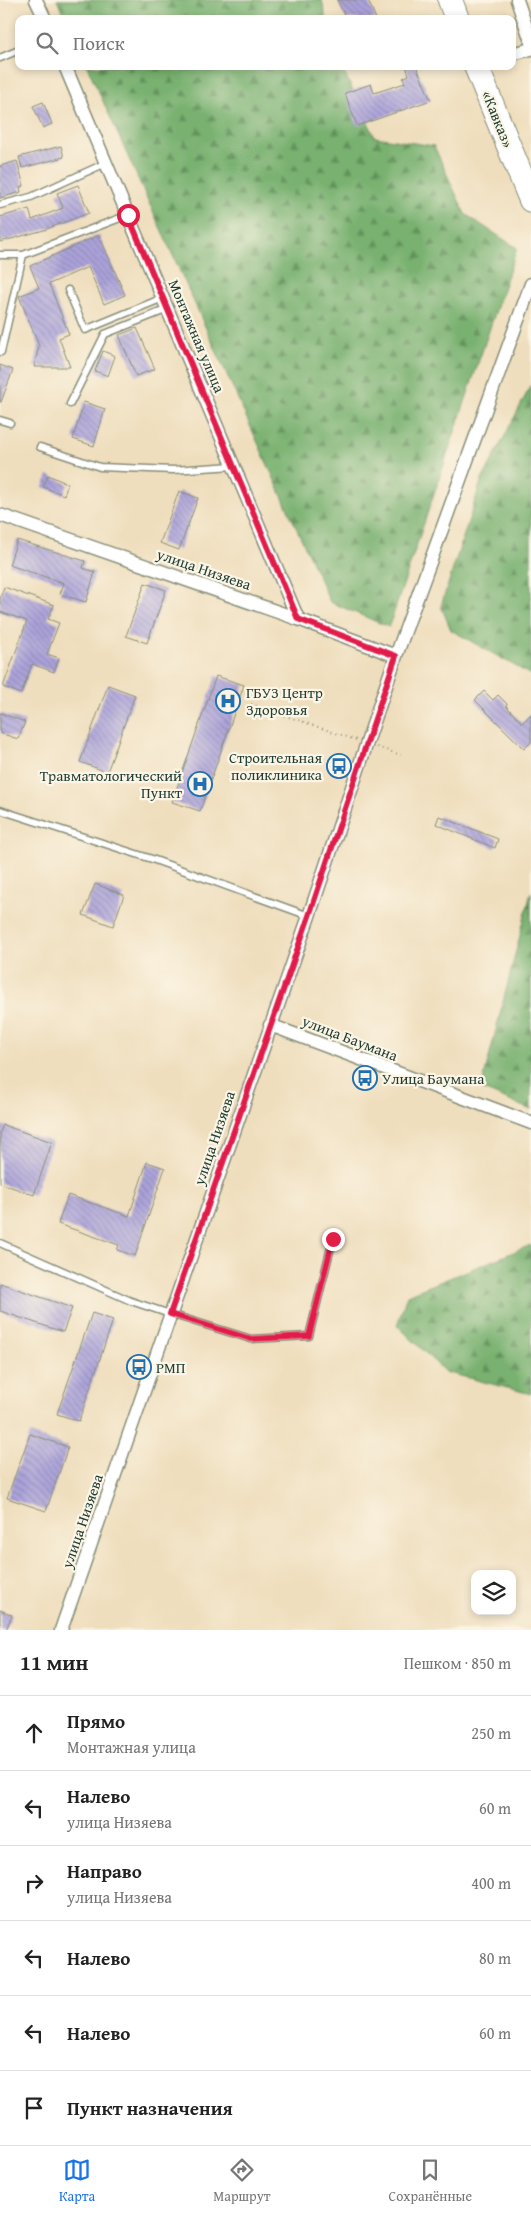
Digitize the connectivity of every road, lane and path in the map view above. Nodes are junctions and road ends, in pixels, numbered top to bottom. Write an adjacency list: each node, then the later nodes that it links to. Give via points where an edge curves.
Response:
1 (36, 0): 4 (street)
2 (450, 0): 5 (highway)
3 (517, 0): 6 (street)
4 (42, 15)
5 (456, 15)
6 (531, 41)
7 (531, 49): 9 (street)
8 (15, 52): 10 (lane)
9 (516, 53)
10 (0, 58)
11 (67, 70): 13 (street, Монтажная улица)
12 (478, 70): 14 (highway, «Кавказ»)
13 (106, 163): 15 (lane); 16 (street, Монтажная улица)
14 (531, 200)
15 (0, 206)
16 (128, 215): 18 (lane); 21 (street, Монтажная улица)
17 (0, 255): 18 (lane)
18 (23, 255): 22 (lane)
19 (531, 284): 30 (street, улица Низяева)
20 (68, 290): 21 (lane, via 85,330)
21 (165, 304): 23 (lane, via 105,334); 27 (street, Монтажная улица)
22 (1, 352)
23 (70, 404)
24 (0, 420): 25 (lane)
25 (10, 423)
26 (40, 447): 27 (lane, via 100,467 173,470)
27 (234, 466): 29 (street, Монтажная улица)
28 (0, 515): 29 (street, улица Низяева)
29 (298, 619): 30 (street, улица Низяева)
30 (396, 656): 32 (street, улица Низяева)
31 (251, 704): 32 (path)
32 (366, 744): 33 (path); 35 (street, улица Низяева)
33 (401, 755)
34 (0, 810): 35 (lane, via 152,859)
35 (309, 916): 36 (street, улица Низяева)
36 (270, 1025): 37 (street, улица Баумана); 40 (street, улица Низяева)
37 (531, 1123)
38 (333, 1239): 40 (lane, via 309,1336 251,1339)
39 (0, 1243): 40 (lane, via 131,1301)
40 (170, 1314): 41 (street, улица Низяева)
41 (61, 1630)

